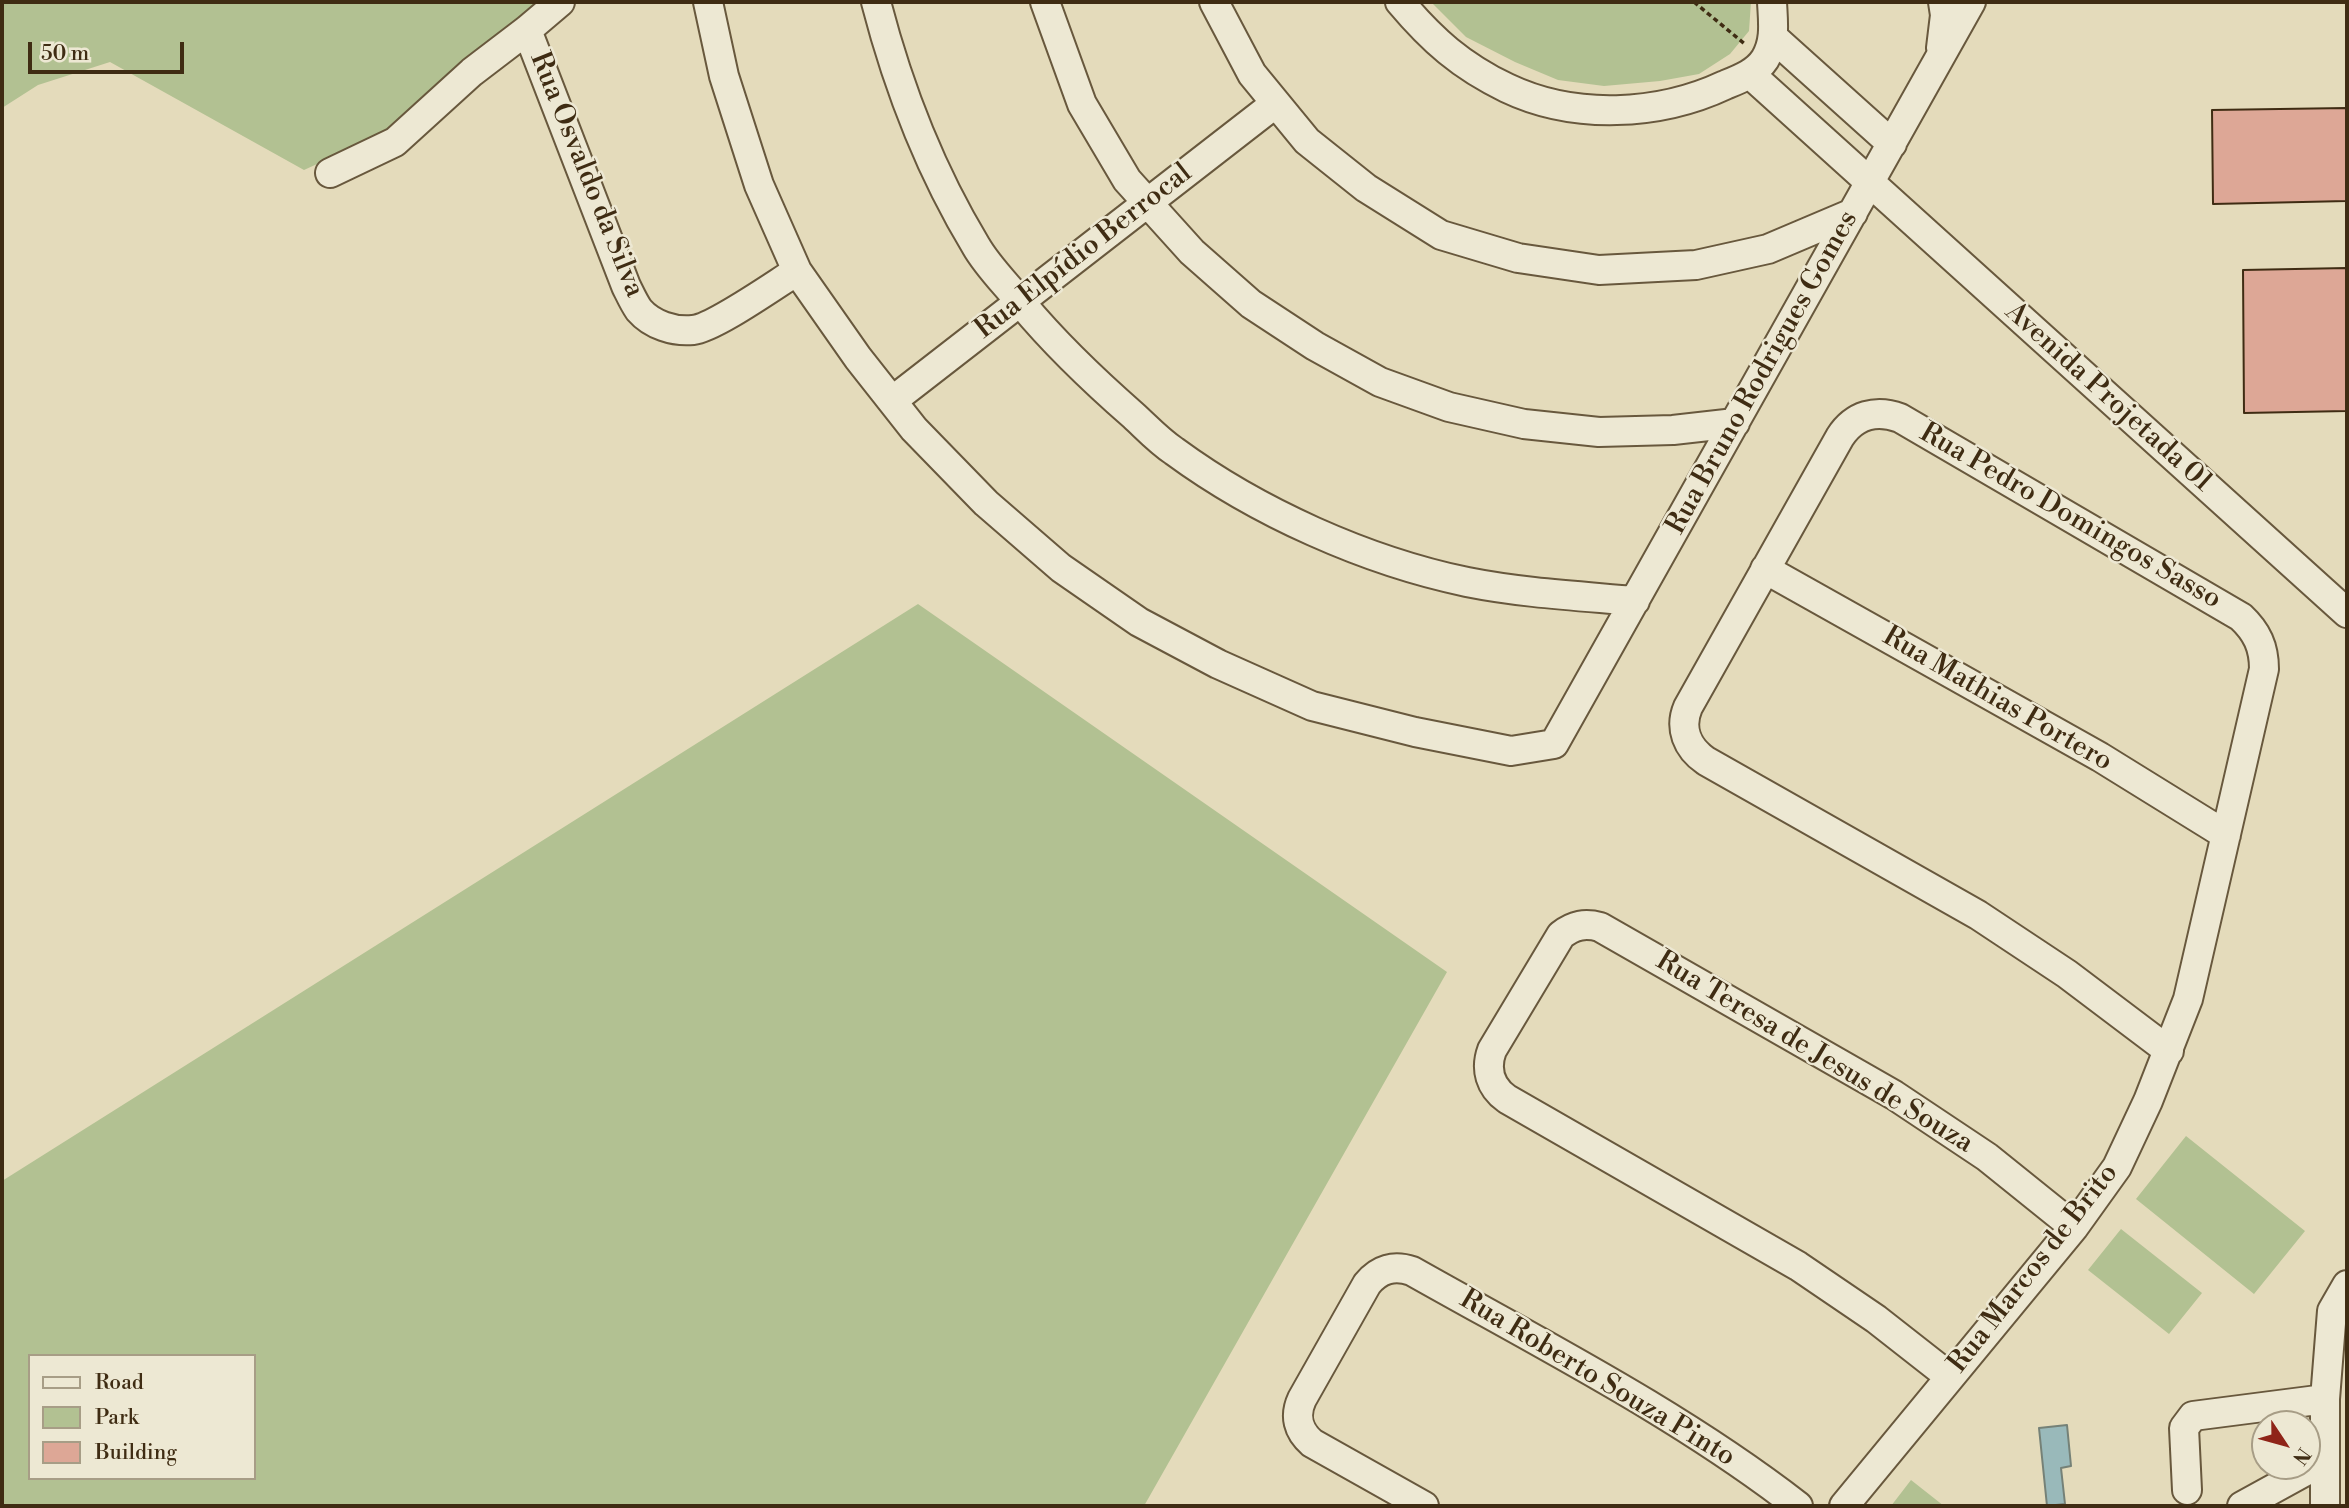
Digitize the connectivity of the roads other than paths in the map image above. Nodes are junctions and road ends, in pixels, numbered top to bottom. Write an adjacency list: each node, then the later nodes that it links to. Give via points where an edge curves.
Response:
1 (560, 2): 10 (street)
2 (708, 2): 20 (street, via 723,76 759,184)
3 (876, 2): 21 (street, via 888,50 928,158 977,248)
4 (1045, 2): 18 (street, via 1082,104 1127,180)
5 (1214, 2): 14 (street, via 1252,75)
6 (1400, 2): 13 (street, via 1427,34 1465,65 1509,89 1556,104 1606,111 1656,107 1704,95)
7 (1772, 2): 11 (street)
8 (1943, 2): 12 (street)
9 (1971, 2): 12 (street, Rua Bruno Rodrigues Gomes)
10 (527, 30): 16 (street, via 472,72 395,142); 20 (street, Rua Osvaldo da Silva, via 639,309 656,324 695,330)
11 (1774, 38): 13 (street, via 1764,60); 15 (street)
12 (1940, 58): 15 (street, Rua Bruno Rodrigues Gomes)
13 (1749, 74): 17 (street, Avenida Projetada 01)
14 (1276, 103): 18 (street, Rua Elpídio Berrocal); 19 (street, via 1307,141 1366,188 1441,235 1518,258 1599,270 1696,265 1768,249)
15 (1892, 144): 17 (street, Rua Bruno Rodrigues Gomes)
16 (330, 173)
17 (1869, 184): 19 (street, Rua Bruno Rodrigues Gomes); 26 (street, Avenida Projetada 01)
18 (1148, 203): 21 (street, Rua Elpídio Berrocal); 23 (street, via 1192,252 1251,304 1380,382 1449,407 1574,430 1673,430)
19 (1853, 213): 23 (street, Rua Bruno Rodrigues Gomes)
20 (797, 271): 22 (street)
21 (1020, 302): 22 (street, Rua Elpídio Berrocal); 25 (street, via 1056,344 1173,451 1242,495 1307,528 1386,560 1467,582)
22 (892, 401): 25 (street, Rua Bruno Rodrigues Gomes, via 986,503 1061,568 1139,622 1312,706 1511,751 1554,744)
23 (1735, 423): 25 (street, Rua Bruno Rodrigues Gomes)
24 (1765, 569): 27 (street, Rua Pedro Domingos Sasso, via 1844,430 1870,414 1885,413 1907,421 2241,617); 28 (street, Rua Mathias Portero, via 2100,757); 29 (street, via 1688,707 1684,727 1695,752 1978,915 2067,974)
25 (1635, 601)
26 (2347, 613)
27 (2259, 640): 28 (street, Rua Marcos de Brito, via 2264,669)
28 (2226, 835): 29 (street, Rua Marcos de Brito, via 2188,999)
29 (2169, 1051): 30 (street, Rua Marcos de Brito, via 2117,1167)
30 (2074, 1227): 32 (street, Rua Marcos de Brito); 32 (street, Rua Teresa de Jesus de Souza, via 1987,1157 1894,1095 1600,927 1577,926 1557,940 1492,1050 1489,1074 1497,1091 1798,1266)
31 (2347, 1285): 33 (street, via 2332,1311)
32 (1950, 1377): 38 (street, Rua Marcos de Brito)
33 (2325, 1399): 34 (street); 35 (street, via 2193,1416 2184,1428)
34 (2324, 1461): 39 (street); 40 (street)
35 (2187, 1490)
36 (1424, 1506): 37 (street, Rua Roberto Souza Pinto, via 1312,1443 1297,1421 1302,1399 1367,1284 1390,1268 1412,1271 1681,1425)
37 (1798, 1506)
38 (1844, 1506)
39 (2242, 1506)
40 (2325, 1506)

